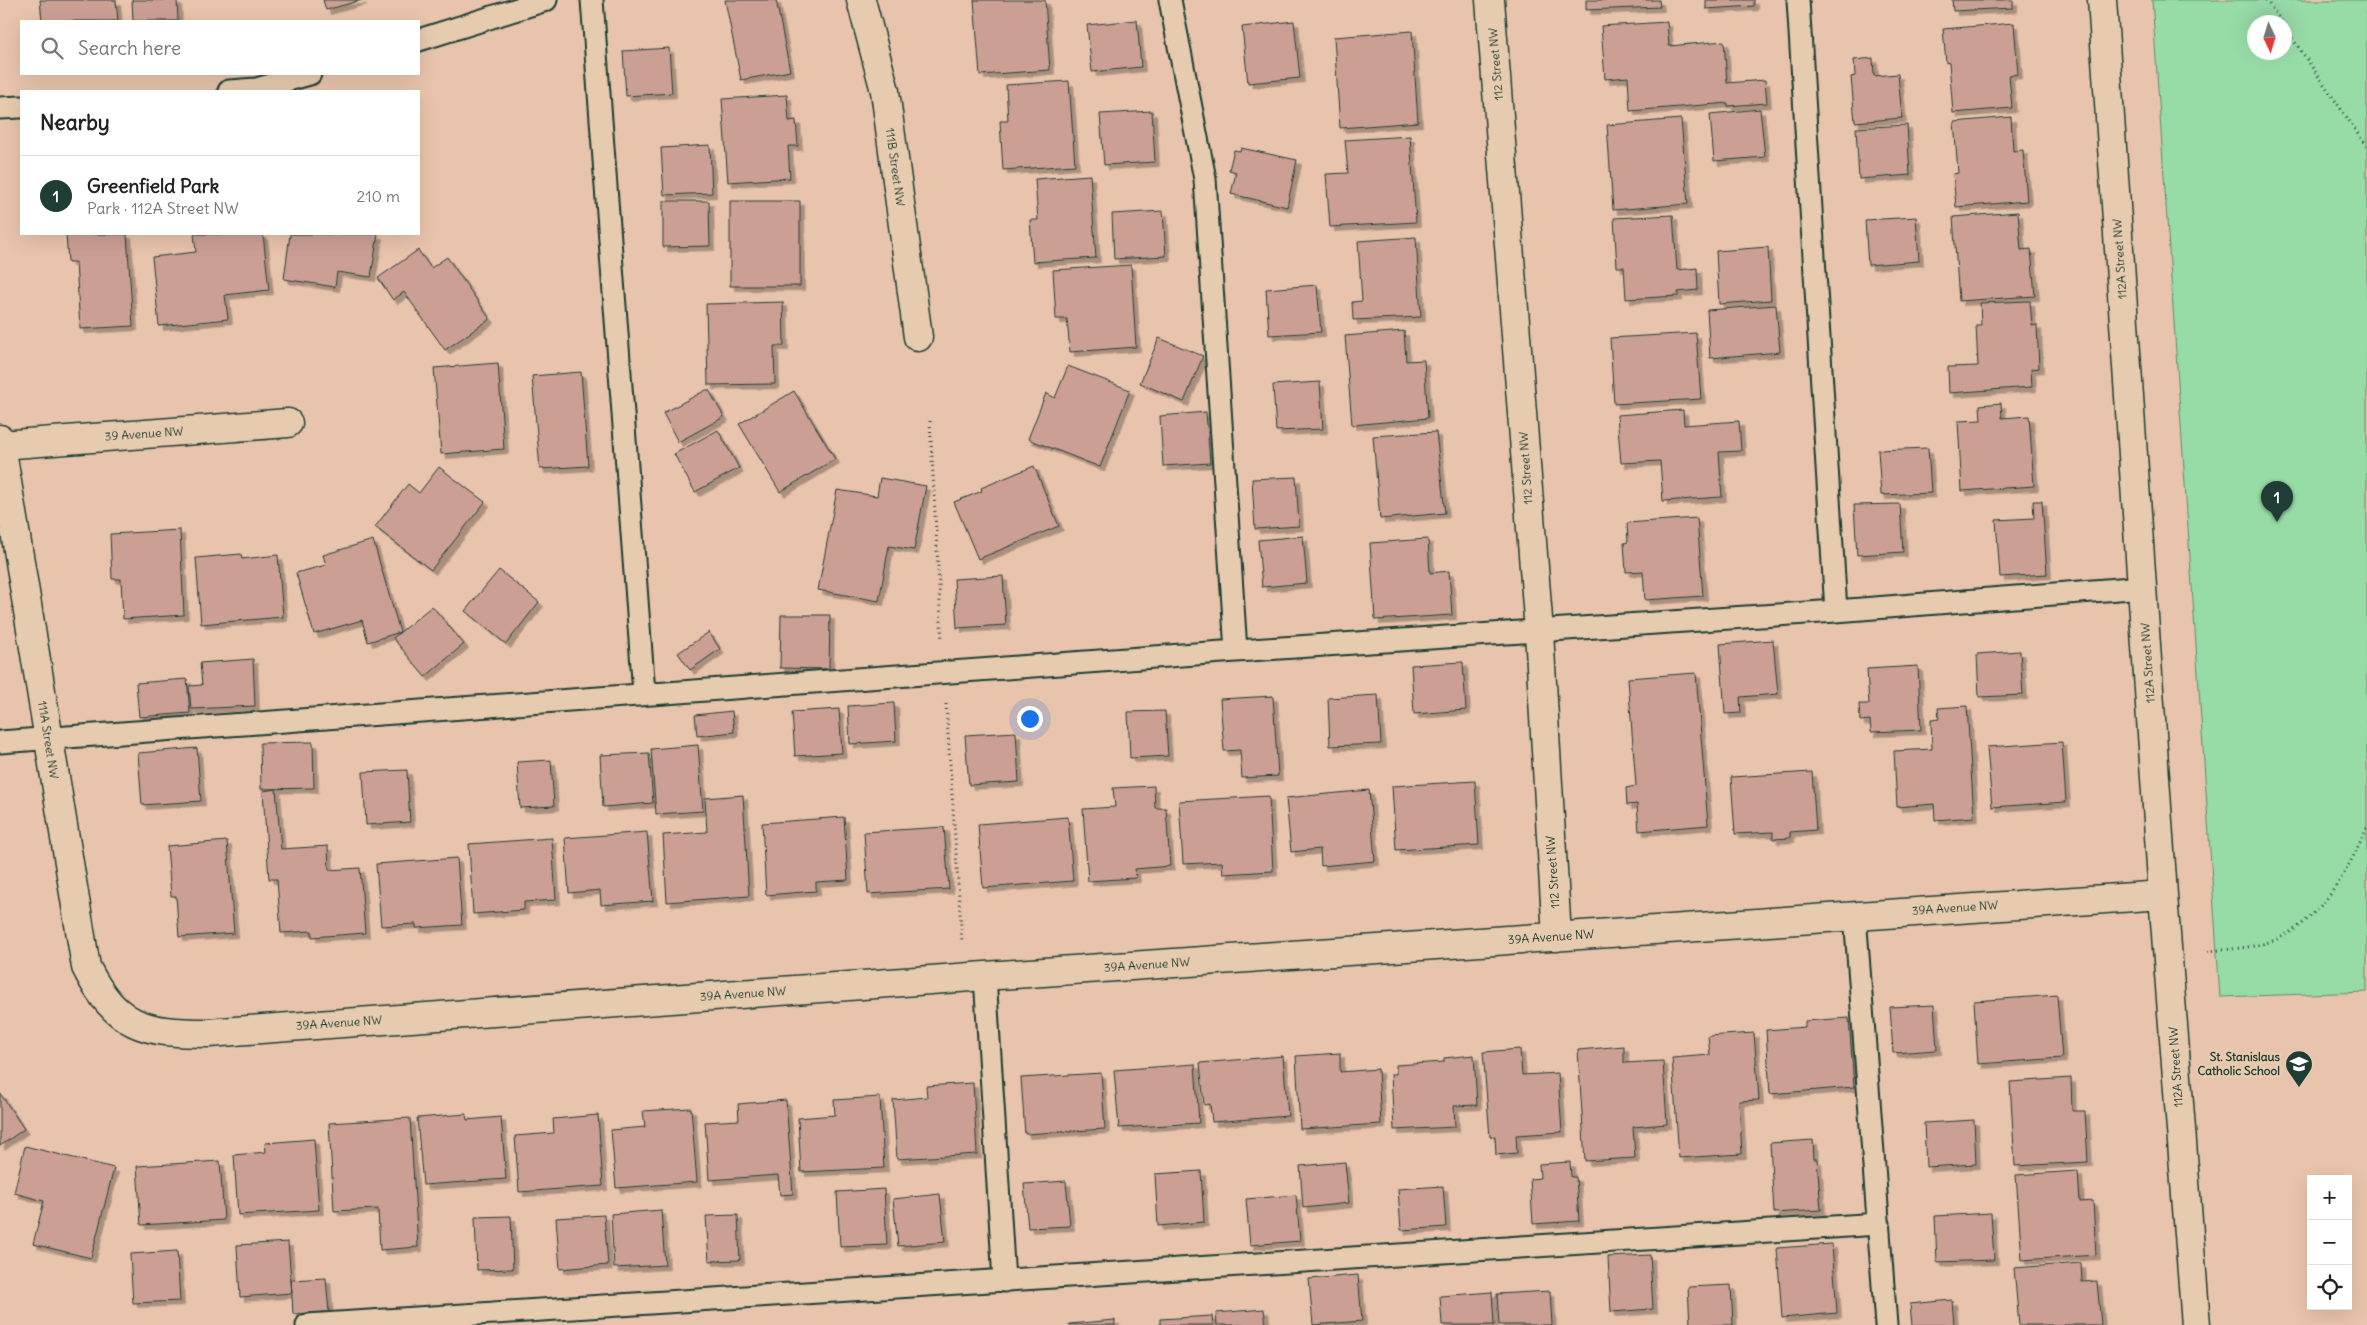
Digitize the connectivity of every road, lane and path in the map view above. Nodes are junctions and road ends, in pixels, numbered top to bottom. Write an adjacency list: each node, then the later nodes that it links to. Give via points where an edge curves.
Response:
1 (546, 0): 11 (lane)
2 (592, 0): 24 (lane)
3 (861, 0): 17 (street, 111B Street NW, via 885,91)
4 (1170, 0): 23 (lane, via 1205,179)
5 (1490, 0): 22 (street, 112 Street NW)
6 (1798, 0): 21 (lane)
7 (2102, 0): 20 (street, 112A Street NW)
8 (2266, 0): 9 (path)
9 (2277, 15)
10 (2292, 38): 16 (path)
11 (420, 40)
12 (306, 75): 13 (lane)
13 (242, 90)
14 (20, 107): 15 (lane)
15 (0, 108)
16 (2367, 147)
17 (918, 337)
18 (288, 423): 19 (street, 39 Avenue NW)
19 (0, 442): 25 (street, 111A Street NW)
20 (2144, 587): 21 (lane); 28 (street, 112A Street NW)
21 (1836, 611): 22 (lane)
22 (1539, 632): 23 (lane); 30 (street, 112 Street NW)
23 (1236, 651): 24 (lane)
24 (644, 693): 25 (lane)
25 (48, 738): 26 (lane); 33 (street, 111A Street NW, via 86,967 96,987 113,1008)
26 (0, 742)
27 (2367, 827): 31 (path, via 2332,892 2313,915 2292,931 2268,942)
28 (2163, 895): 29 (street, 39A Avenue NW); 38 (street, 112A Street NW)
29 (1855, 915): 30 (street, 39A Avenue NW); 34 (lane)
30 (1558, 937): 32 (street, 39A Avenue NW)
31 (2208, 951)
32 (985, 976): 33 (street, 39A Avenue NW, via 208,1033 153,1030); 35 (lane)
33 (132, 1023)
34 (1879, 1224): 35 (lane); 37 (lane)
35 (1004, 1281): 36 (lane)
36 (307, 1325)
37 (1886, 1325)
38 (2196, 1325)

